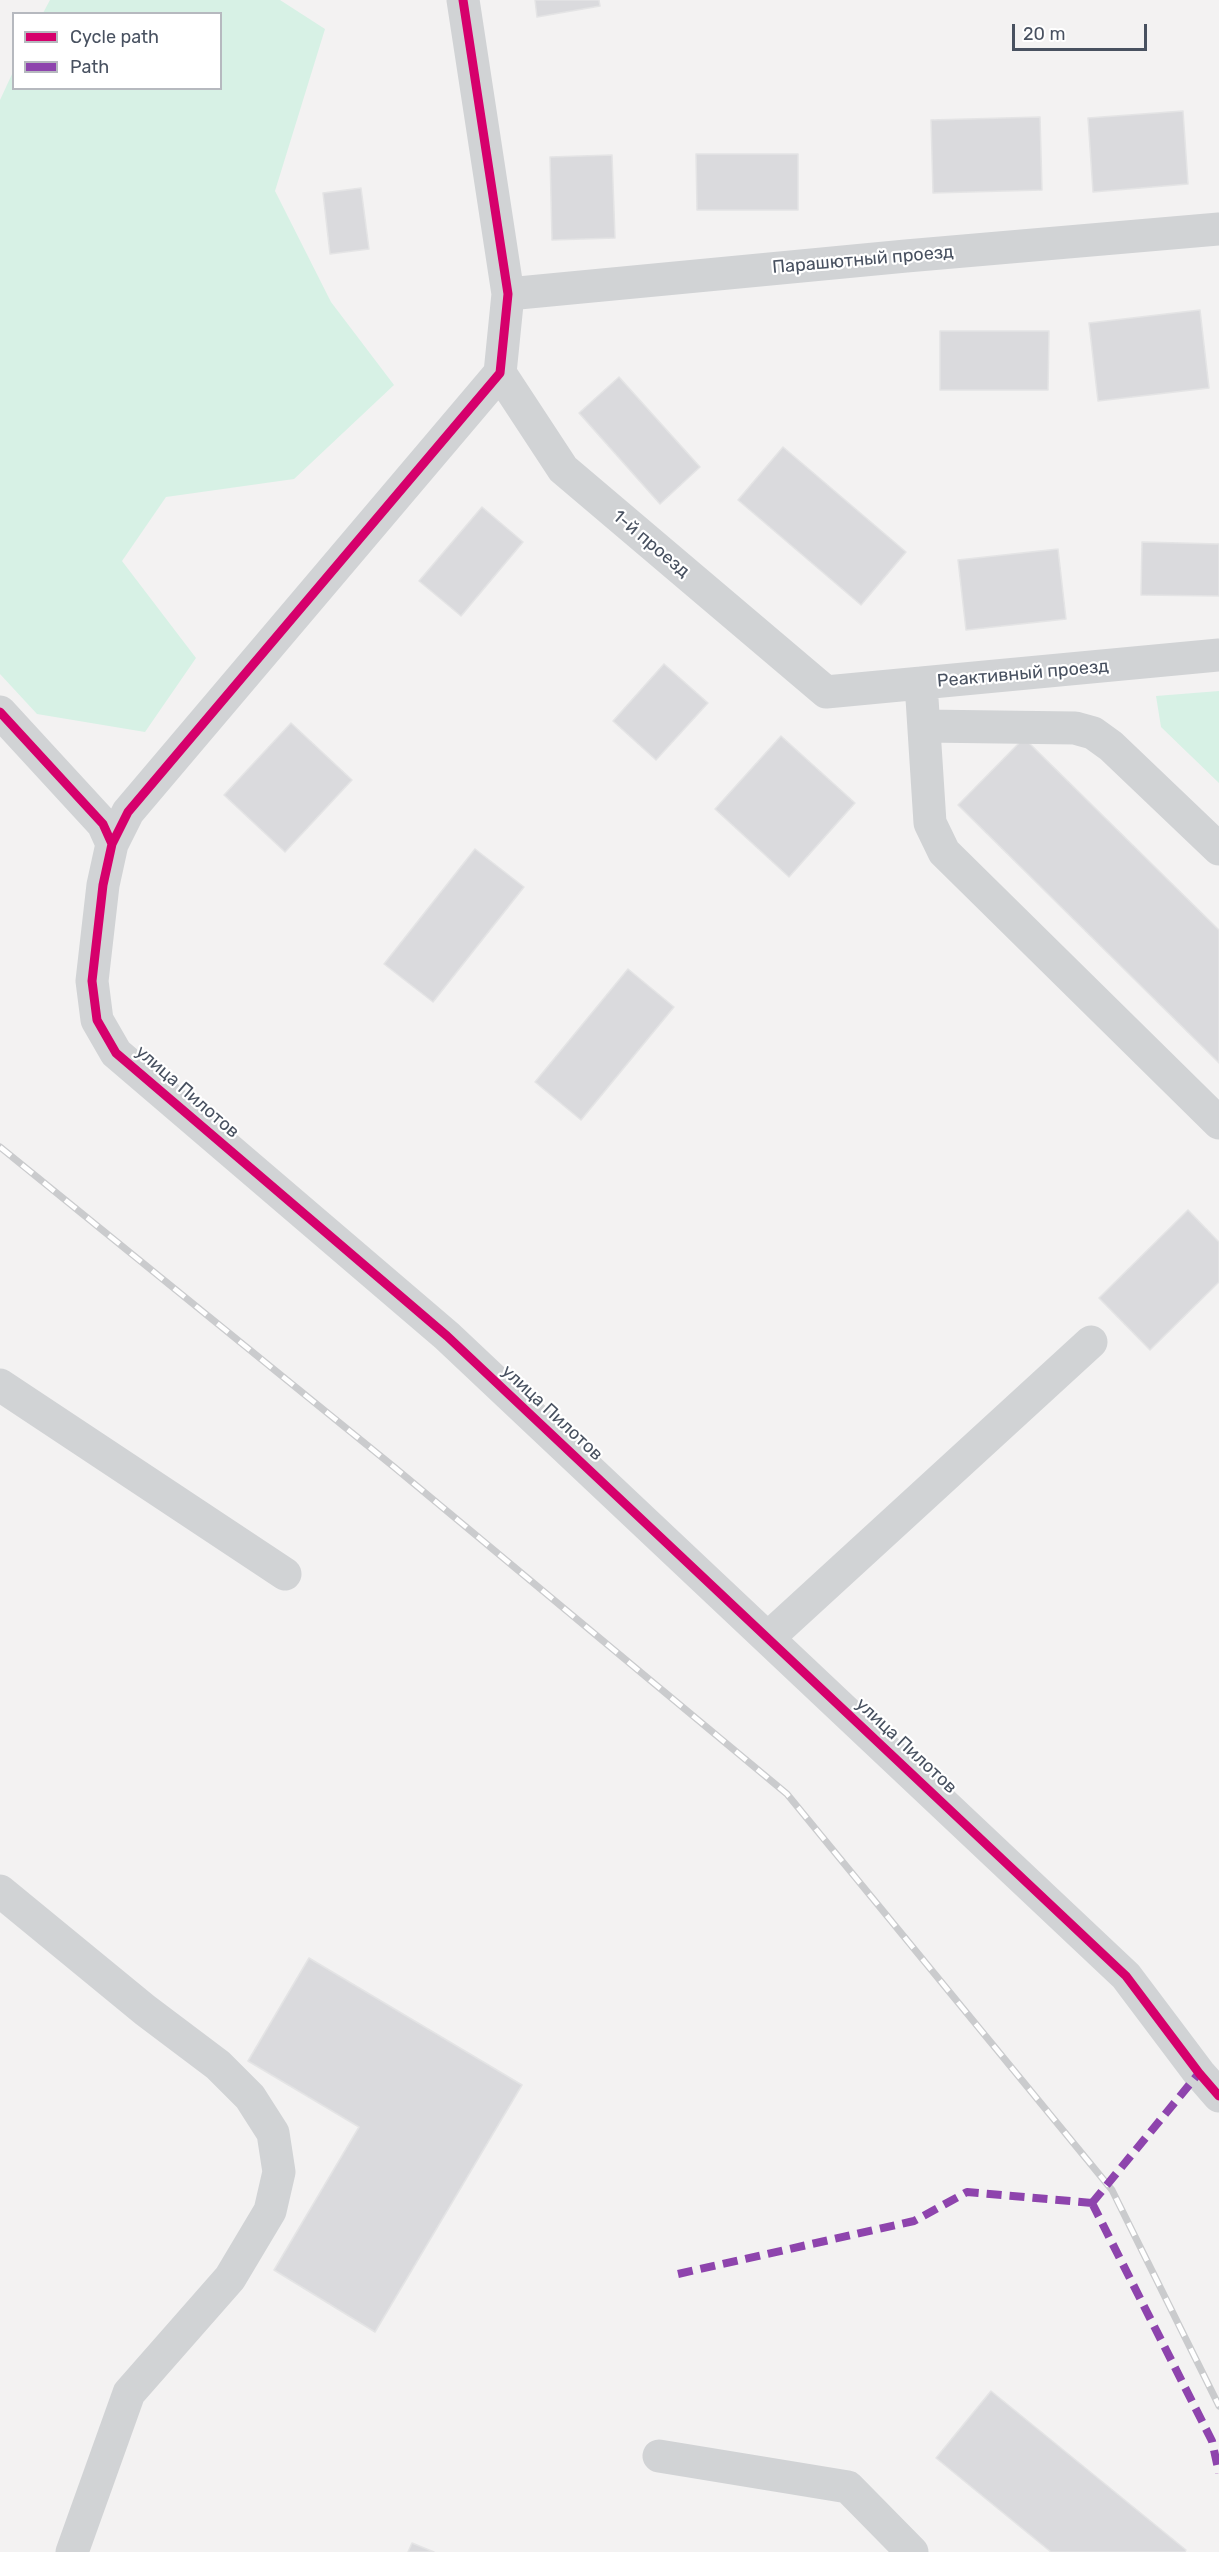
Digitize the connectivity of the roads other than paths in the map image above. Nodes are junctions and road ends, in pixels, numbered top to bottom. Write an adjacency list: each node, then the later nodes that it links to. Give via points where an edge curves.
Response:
1 (463, 0): 3 (street)
2 (1219, 229): 3 (street, Парашютный проезд)
3 (508, 294): 4 (street)
4 (500, 373): 7 (street, 1-й проезд, via 563,469); 10 (street, улица Пилотов, via 128,812)
5 (1219, 655): 6 (street, Реактивный проезд)
6 (921, 683): 7 (street, Реактивный проезд); 9 (street)
7 (826, 692)
8 (0, 712): 10 (street, via 103,824)
9 (924, 726): 11 (street, via 1075,728 1093,734 1111,746); 12 (street, via 930,823 944,852)
10 (112, 844): 16 (street, улица Пилотов, via 92,981 97,1020 116,1053 447,1336)
11 (1219, 849)
12 (1219, 1123)
13 (1090, 1342): 16 (street)
14 (0, 1385): 15 (street)
15 (285, 1574)
16 (768, 1638): 18 (street, улица Пилотов, via 1126,1976)
17 (0, 1890): 20 (street, via 218,2065 249,2097 273,2133 279,2172 270,2211 230,2278 129,2393)
18 (1219, 2096)
19 (659, 2456): 21 (street, via 848,2487)
20 (72, 2552)
21 (912, 2552)

